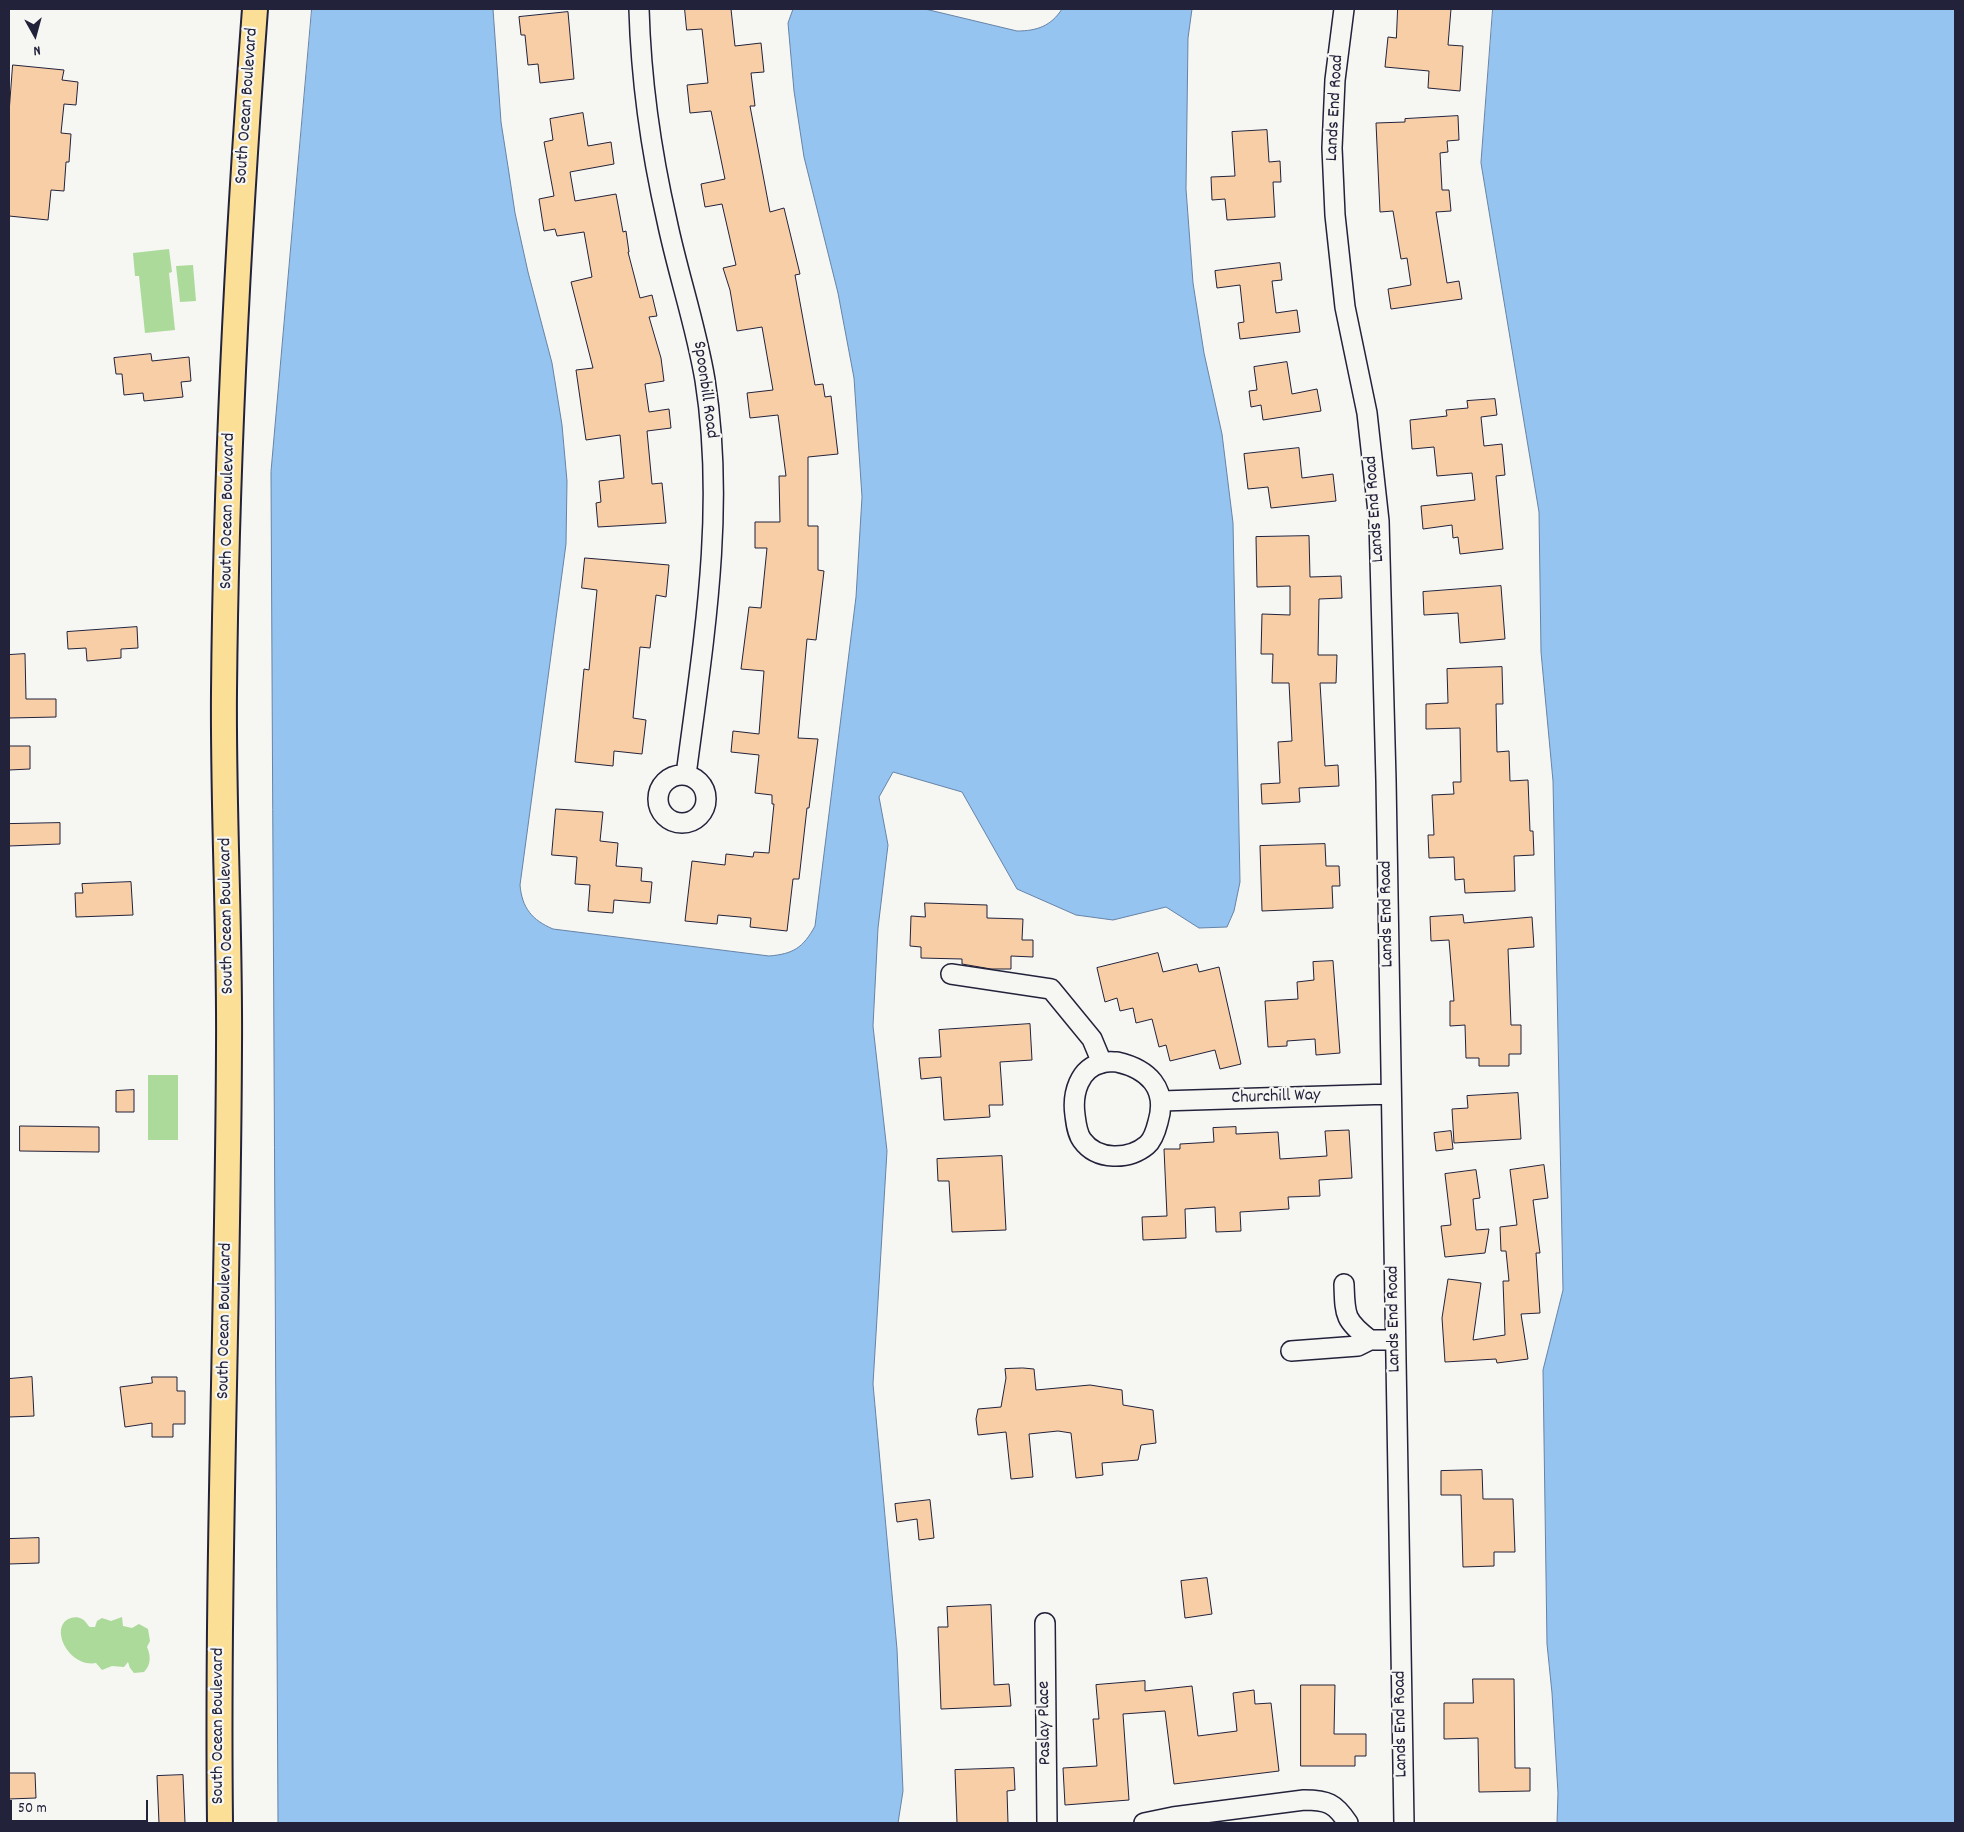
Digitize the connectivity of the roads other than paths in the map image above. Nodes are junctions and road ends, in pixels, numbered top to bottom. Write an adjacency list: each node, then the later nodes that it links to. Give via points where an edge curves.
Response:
1 (255, 9): 14 (main road, South Ocean Boulevard, via 244,150 231,422 224,694 230,971 219,1668)
2 (639, 9): 4 (street, Spoonbill Road, via 653,155 705,380 712,449 712,565)
3 (1344, 9): 7 (street, Lands End Road, via 1332,148 1345,307 1367,413 1379,521)
4 (686, 775)
5 (951, 974): 6 (street, via 1051,989 1092,1039)
6 (1102, 1062): 8 (street, via 1132,1065 1146,1074 1156,1085); 8 (street, via 1087,1070 1078,1082 1074,1096 1076,1128 1093,1151 1108,1156 1139,1152 1151,1142 1161,1113)
7 (1391, 1094): 8 (street, Churchill Way); 11 (street, Lands End Road)
8 (1161, 1101)
9 (1344, 1284): 10 (street, via 1347,1317)
10 (1370, 1340): 11 (street); 12 (street, via 1358,1346)
11 (1395, 1340): 18 (street, Lands End Road)
12 (1291, 1351)
13 (1045, 1623): 15 (street, Paslay Place)
14 (220, 1823)
15 (1047, 1823)
16 (1144, 1823): 17 (street, via 1316,1800 1330,1802)
17 (1348, 1823)
18 (1404, 1823)

